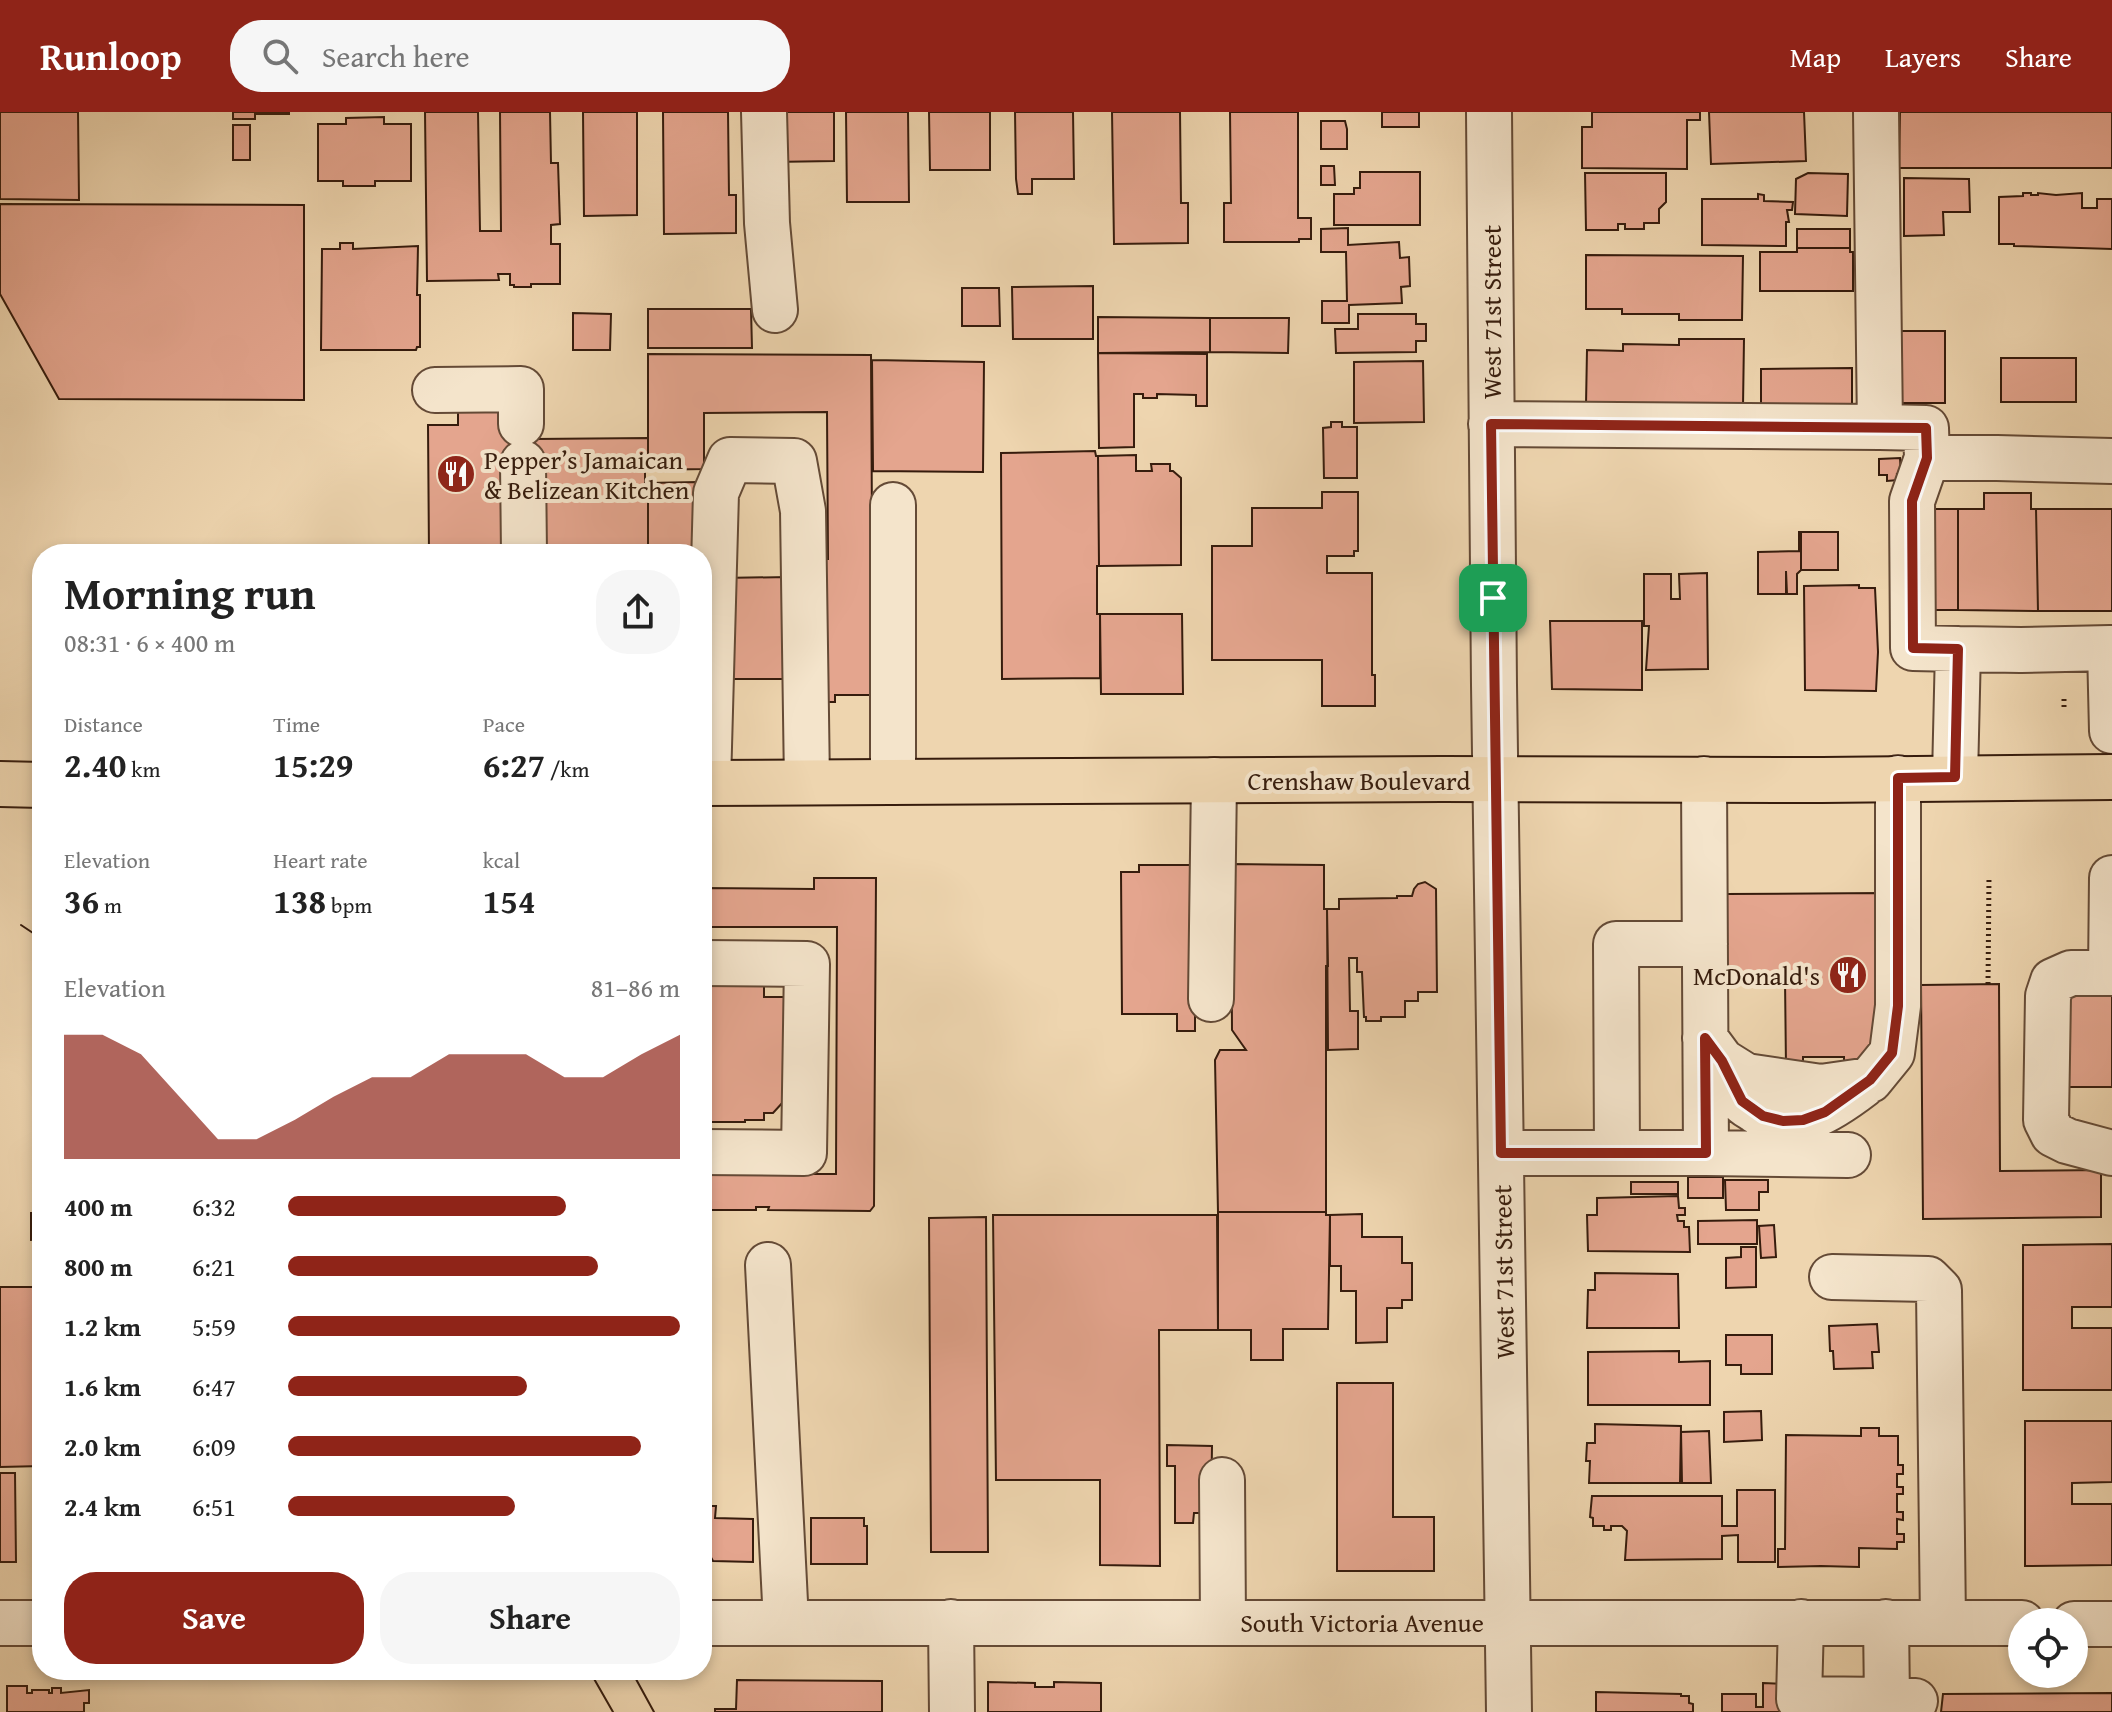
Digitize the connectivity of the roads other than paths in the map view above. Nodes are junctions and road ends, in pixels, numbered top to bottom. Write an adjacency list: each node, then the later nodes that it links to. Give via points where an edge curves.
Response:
1 (764, 112): 4 (street)
2 (1489, 112): 6 (street, West 71st Street)
3 (1876, 112): 7 (street)
4 (775, 310)
5 (435, 390): 11 (street, via 521,389)
6 (1491, 424): 7 (street); 19 (street, West 71st Street)
7 (1880, 427): 8 (street, via 1926,428)
8 (1927, 458): 9 (street); 14 (street, via 1912,501 1913,648)
9 (2112, 461)
10 (893, 505): 23 (street)
11 (524, 544)
12 (712, 598): 22 (street, via 716,493 730,460 794,461 803,511)
13 (2111, 648): 14 (street); 15 (street)
14 (1958, 649): 16 (street)
15 (2112, 731)
16 (1955, 777): 17 (main road, Crenshaw Boulevard); 18 (main road, Crenshaw Boulevard)
17 (2112, 777)
18 (1898, 778): 20 (main road, Crenshaw Boulevard); 32 (street, via 1898,1006 1892,1053 1870,1080 1821,1087 1746,1076)
19 (1495, 779): 20 (main road, Crenshaw Boulevard); 21 (main road, Crenshaw Boulevard); 34 (street, West 71st Street)
20 (1704, 779): 28 (street)
21 (1214, 780): 23 (main road, Crenshaw Boulevard); 31 (street)
22 (807, 782): 23 (main road, Crenshaw Boulevard); 24 (main road, Crenshaw Boulevard)
23 (893, 782)
24 (712, 783)
25 (0, 784): 26 (main road)
26 (32, 785)
27 (2112, 878): 30 (street)
28 (1705, 944): 32 (street); 35 (street, via 1616,944)
29 (712, 963): 33 (street, via 807,964 804,1153)
30 (2111, 973): 37 (street, via 2071,973 2053,981 2048,996 2046,1120 2053,1134 2067,1141)
31 (1211, 999)
32 (1713, 1049): 36 (street)
33 (712, 1152)
34 (1501, 1153): 35 (street); 45 (street, West 71st Street)
35 (1617, 1153): 36 (street)
36 (1706, 1153): 38 (street)
37 (2112, 1153)
38 (1848, 1155)
39 (768, 1265): 42 (street)
40 (1832, 1277): 51 (street, via 1928,1279 1939,1290)
41 (1222, 1480): 44 (street)
42 (786, 1622): 43 (street, South Victoria Avenue); 50 (street, South Victoria Avenue)
43 (951, 1622): 44 (street, South Victoria Avenue); 57 (street)
44 (1223, 1622): 45 (street, South Victoria Avenue)
45 (1509, 1622): 46 (street, South Victoria Avenue); 58 (street, West 71st Street)
46 (1801, 1622): 47 (street, South Victoria Avenue); 55 (street)
47 (1886, 1622): 51 (street, South Victoria Avenue); 56 (street)
48 (0, 1623): 49 (street)
49 (32, 1623)
50 (712, 1623)
51 (1943, 1623): 52 (street, South Victoria Avenue)
52 (2008, 1623)
53 (2088, 1624): 54 (street)
54 (2112, 1624)
55 (1799, 1705): 56 (street)
56 (1902, 1706)
57 (952, 1712)
58 (1509, 1712)

